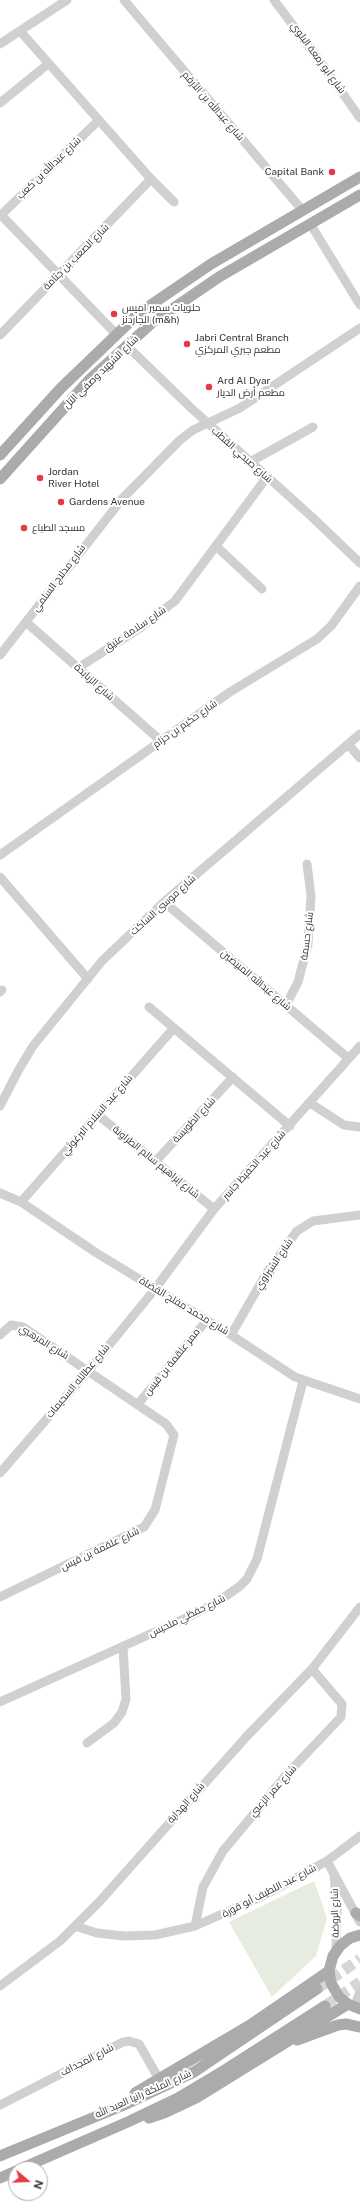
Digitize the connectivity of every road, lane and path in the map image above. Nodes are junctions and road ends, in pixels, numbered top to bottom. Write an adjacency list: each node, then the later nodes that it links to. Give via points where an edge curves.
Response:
1 (67, 0): 4 (street)
2 (124, 0): 14 (street, شارع عبدالله بن الأرقم)
3 (274, 0): 8 (street, شارع أبو زمعة البلوي)
4 (20, 31): 5 (street); 6 (street)
5 (0, 44)
6 (48, 64): 7 (street); 9 (street)
7 (0, 103)
8 (360, 118)
9 (99, 120): 11 (street); 15 (street, شارع عبدالله بن كعب)
10 (360, 176): 14 (main road, شارع الشهيد وصفي التل)
11 (151, 179): 13 (street); 20 (street, شارع الصعب بن جثامة)
12 (360, 195): 16 (main road, شارع الشهيد وصفي التل)
13 (174, 202)
14 (303, 211): 17 (main road, شارع الشهيد وصفي التل)
15 (1, 215): 20 (street)
16 (311, 225): 18 (main road, شارع الشهيد وصفي التل); 22 (street)
17 (233, 251): 18 (main road); 19 (main road, شارع الشهيد وصفي التل)
18 (241, 263): 21 (main road, شارع الشهيد وصفي التل)
19 (211, 264): 21 (main road); 25 (main road, شارع الشهيد وصفي التل, via 139,312)
20 (58, 275): 24 (street, شارع الصعب بن جثامة); 25 (street)
21 (218, 277): 26 (main road, شارع الشهيد وصفي التل)
22 (360, 305)
23 (360, 328): 27 (street, شارع مدلاج السلمي, via 240,408)
24 (0, 334)
25 (116, 334): 29 (main road, شارع الشهيد وصفي التل, via 48,401)
26 (126, 345): 27 (street, شارع صبحي القطب); 32 (main road, شارع الشهيد وصفي التل, via 71,400)
27 (208, 423): 30 (street, شارع صبحي القطب); 37 (street, شارع مدلاج السلمي, via 180,440 122,499)
28 (313, 427): 30 (street)
29 (0, 455)
30 (250, 462): 31 (street, شارع صبحي القطب)
31 (267, 477): 33 (street, شارع سلامة عتيق); 34 (street, شارع صبحي القطب)
32 (0, 479)
33 (216, 546): 36 (street); 39 (street, شارع سلامة عتيق, via 187,587 162,613)
34 (360, 564)
35 (360, 586): 41 (street, شارع حكيم بن حزام, via 317,639 230,692)
36 (262, 589)
37 (26, 622): 38 (street, شارع مدلاج السلمي); 39 (street, شارع الزبابدة)
38 (0, 655)
39 (78, 668): 41 (street, شارع الزبابدة)
40 (360, 734): 42 (street, شارع موسى الساكت)
41 (161, 741): 44 (street, شارع حكيم بن حزام)
42 (348, 744): 43 (street); 47 (street, شارع موسى الساكت)
43 (360, 758)
44 (0, 855)
45 (307, 864): 49 (street, شارع حسمة, via 311,896 308,944 298,982)
46 (0, 878): 48 (street)
47 (164, 902): 48 (street, شارع موسى الساكت); 49 (street, شارع عبدالله المبيضين)
48 (88, 979): 56 (street, شارع موسى الساكت, via 30,1051)
49 (286, 1005): 53 (street, شارع عبدالله المبيضين)
50 (149, 1006): 51 (street)
51 (173, 1028): 54 (street); 57 (street, شارع عبد السلام البرغوثي)
52 (360, 1046): 53 (street, شارع عبد الحفيظ جاسر)
53 (348, 1058): 55 (street, شارع عبد الحفيظ جاسر)
54 (233, 1077): 58 (street); 60 (street, شارع الطويسة)
55 (310, 1103): 58 (street, شارع عبد الحفيظ جاسر); 59 (street, via 344,1125)
56 (0, 1106)
57 (98, 1115): 60 (street, شارع إبراهيم سالم الطراونة); 63 (street, شارع عبد السلام البرغوثي)
58 (290, 1126): 64 (street, شارع عبد الحفيظ جاسر)
59 (360, 1127)
60 (155, 1162): 64 (street, شارع إبراهيم سالم الطراونة)
61 (0, 1185): 63 (street, شارع محمد مفلح القضاة)
62 (0, 1193): 63 (street, شارع محمد مفلح القضاة)
63 (18, 1200): 66 (street, شارع محمد مفلح القضاة)
64 (214, 1209): 66 (street, شارع عبد الحفيظ جاسر)
65 (360, 1215): 68 (street, شارع الشبراوي, via 313,1221 297,1231 266,1274)
66 (155, 1289): 67 (street, شارع محمد مفلح القضاة); 70 (street, شارع عطالله السحيمات)
67 (207, 1320): 68 (street, شارع محمد مفلح القضاة); 73 (street, ممر علقمة بن قيس)
68 (231, 1334): 71 (street, شارع محمد مفلح القضاة)
69 (0, 1335): 70 (street, شارع المرهبي, via 11,1325 23,1327)
70 (88, 1371): 73 (street, شارع علقمة بن قيس); 74 (street, شارع عطالله السحيمات)
71 (302, 1380): 72 (street, شارع محمد مفلح القضاة); 77 (street, شارع حفظي ملحيس, via 256,1559 247,1578 231,1594 216,1603)
72 (360, 1399)
73 (138, 1404): 75 (street, شارع علقمة بن قيس, via 166,1424 174,1435 155,1510 150,1519 144,1527)
74 (0, 1472)
75 (0, 1597)
76 (360, 1607): 78 (street, شارع الهداية)
77 (123, 1647): 79 (street, شارع حفظي ملحيس); 80 (street, via 126,1699 122,1712 114,1723)
78 (312, 1669): 85 (street, شارع الهداية, via 247,1736); 86 (street, شارع عمر الزعبي, via 342,1704 341,1718 287,1774 223,1851 203,1887)
79 (0, 1702)
80 (87, 1743)
81 (360, 1836): 82 (street, شارع عبد اللطيف أبو قورة)
82 (327, 1861): 83 (street, شارع الروضة); 86 (street, شارع عبد اللطيف أبو قورة, via 263,1896)
83 (334, 1875): 84 (street, شارع الروضة); 88 (street, شارع الروضة, via 337,1906)
84 (359, 1917)
85 (75, 1926): 86 (street, شارع عبد اللطيف أبو قورة, via 98,1933 124,1936 155,1935); 90 (street, شارع الهداية, via 49,1950)
86 (195, 1926)
87 (360, 1935): 88 (main road, via 344,1942)
88 (336, 1951): 89 (main road)
89 (329, 1971): 93 (main road, via 333,1988); 98 (main road, via 244,2029)
90 (0, 1986)
91 (317, 1989): 99 (main road, شارع الملكة رانيا العبد الله, via 194,2072)
92 (360, 1992): 95 (street)
93 (348, 2004): 95 (main road); 97 (main road)
94 (325, 2006): 101 (main road, شارع الملكة رانيا العبد الله, via 178,2098)
95 (360, 2008)
96 (360, 2027): 97 (main road, via 338,2025)
97 (283, 2044): 101 (main road, via 196,2098 164,2113)
98 (159, 2079): 99 (main road, via 137,2091); 100 (street, شارع المجداف, via 139,2044 129,2040)
99 (124, 2104): 102 (main road, شارع الملكة رانيا العبد الله)
100 (0, 2105)
101 (130, 2121): 103 (main road, شارع الملكة رانيا العبد الله)
102 (0, 2156)
103 (38, 2161)

